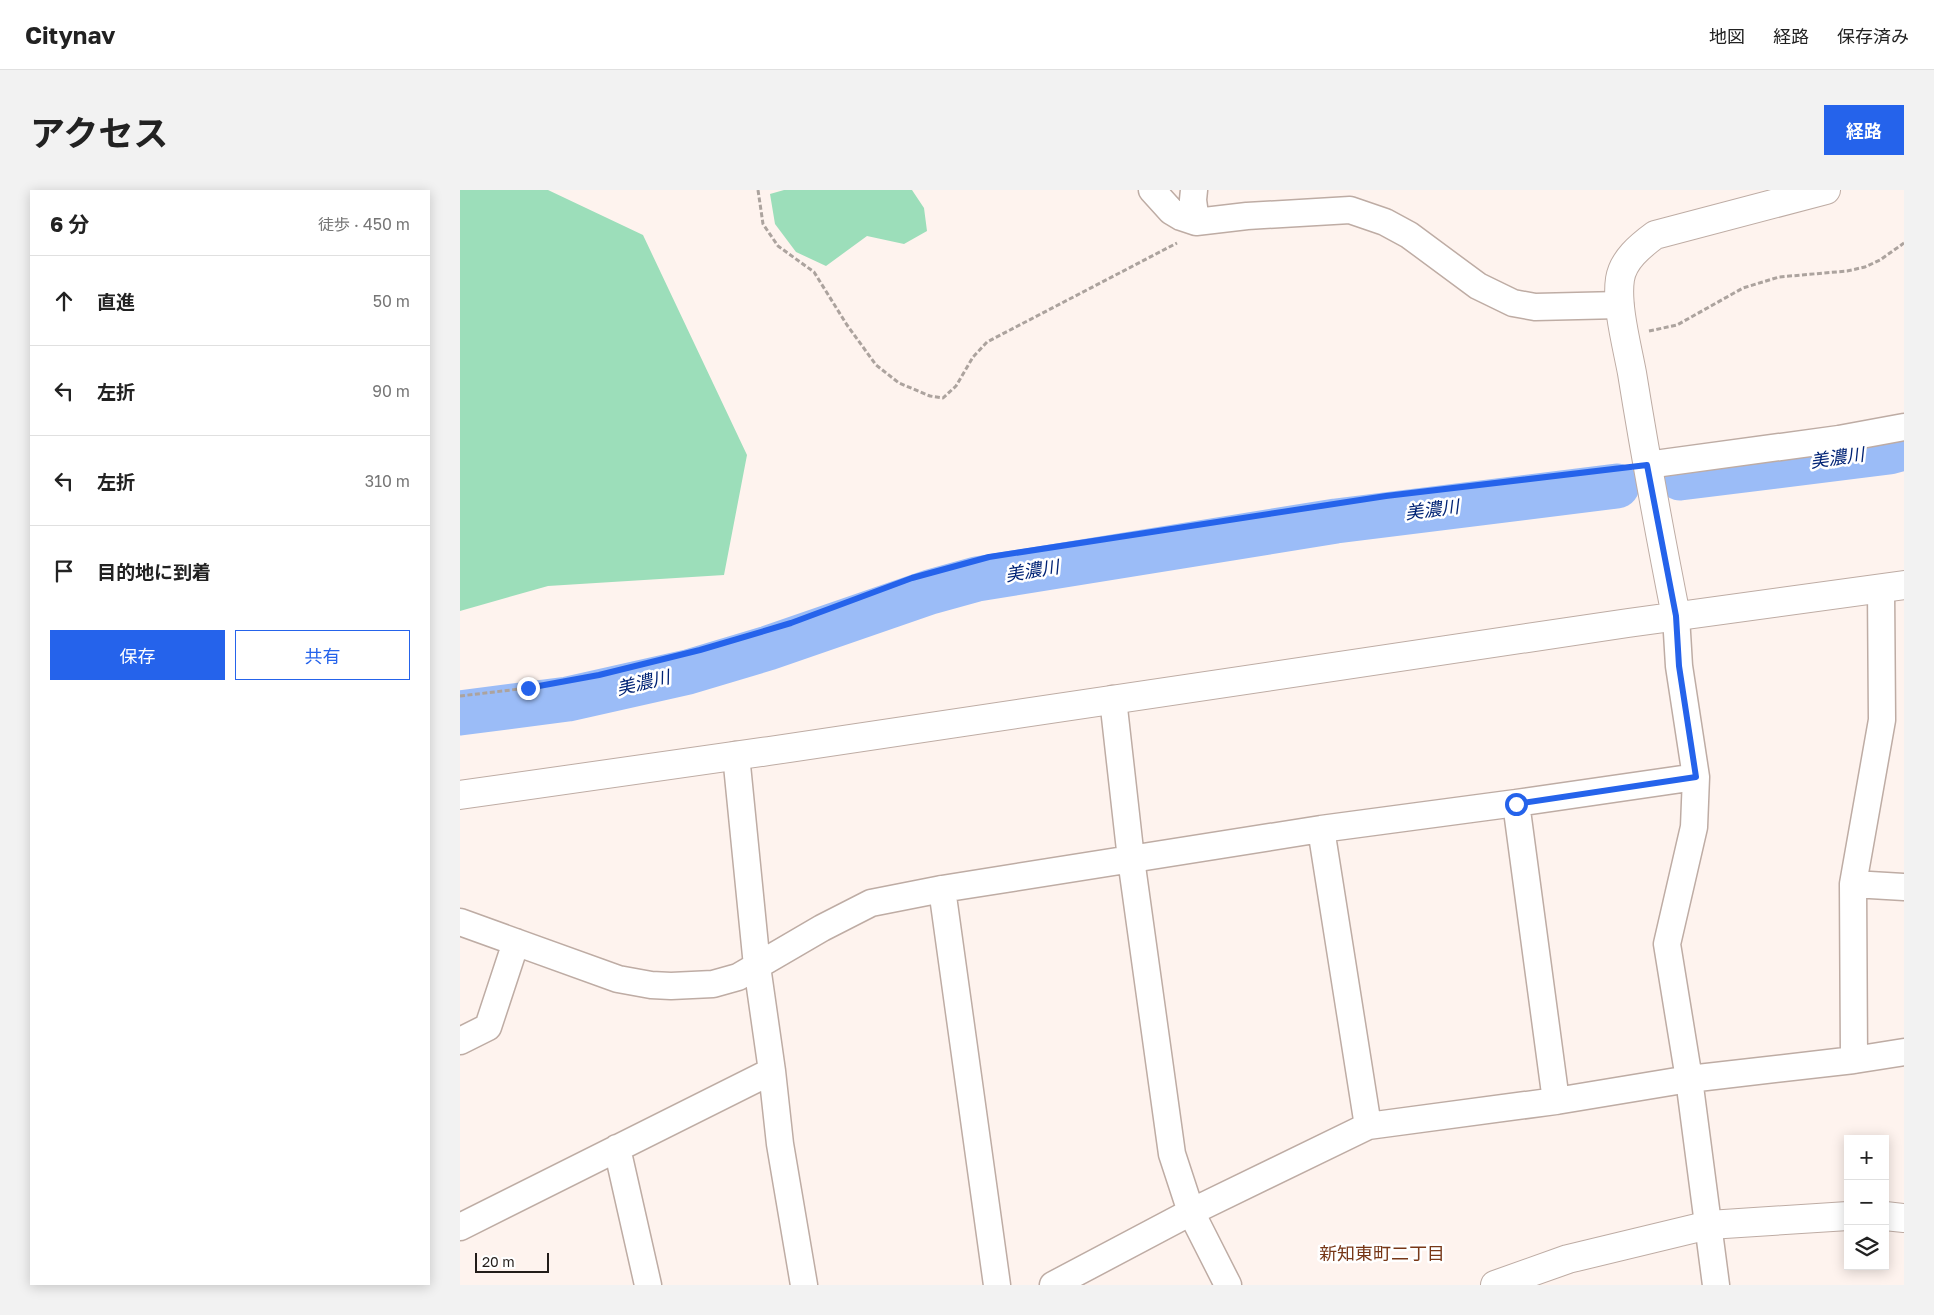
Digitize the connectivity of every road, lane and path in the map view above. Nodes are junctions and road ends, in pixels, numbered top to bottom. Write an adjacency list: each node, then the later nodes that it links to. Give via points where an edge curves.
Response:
1 (758, 190): 5 (path, via 763,224 778,246 814,272 876,365 899,383 943,398 956,386 973,357 987,342 1184,239)
2 (1152, 190): 5 (street, via 1171,210)
3 (1194, 190): 5 (street)
4 (1826, 190): 7 (street, via 1654,235 1626,263 1620,277)
5 (1196, 222): 7 (street, via 1350,210 1385,222 1409,235 1478,286 1513,303 1535,306)
6 (1904, 243): 8 (path, via 1865,267 1779,277 1743,288 1677,325)
7 (1620, 305): 8 (street)
8 (1625, 334): 10 (street)
9 (1904, 427): 10 (street)
10 (1647, 465): 12 (street); 13 (path, via 1386,496 989,557 912,578 791,623 700,650 599,675)
11 (1892, 587): 12 (street); 21 (street, via 1882,720)
12 (1676, 616): 14 (street); 16 (street, via 1679,666)
13 (460, 696)
14 (1114, 699): 15 (street); 20 (street)
15 (736, 755): 17 (street); 26 (street)
16 (1696, 777): 18 (street); 31 (street, via 1694,827 1667,944)
17 (460, 795)
18 (1516, 804): 19 (street); 32 (street)
19 (1321, 830): 20 (street); 33 (street)
20 (1131, 859): 23 (street); 35 (street, via 1172,1154)
21 (1853, 884): 22 (street); 29 (street)
22 (1904, 887)
23 (942, 889): 26 (street, via 871,903); 43 (street)
24 (460, 922): 25 (street)
25 (516, 942): 26 (street, via 618,979 651,985 691,987 713,984 738,977); 27 (street, via 488,1027)
26 (758, 966): 30 (street)
27 (460, 1041)
28 (1904, 1052): 29 (street)
29 (1854, 1060): 31 (street)
30 (772, 1071): 34 (street); 42 (street, via 780,1144)
31 (1689, 1079): 32 (street); 39 (street)
32 (1556, 1101): 33 (street)
33 (1368, 1126): 35 (street)
34 (617, 1148): 40 (street); 41 (street)
35 (1191, 1212): 44 (street); 45 (street)
36 (1844, 1216): 39 (street)
37 (1889, 1216): 38 (street)
38 (1904, 1218)
39 (1709, 1225): 46 (street, via 1568,1259); 47 (street)
40 (460, 1227)
41 (648, 1285)
42 (804, 1285)
43 (997, 1285)
44 (1053, 1285)
45 (1228, 1285)
46 (1495, 1285)
47 (1716, 1285)

